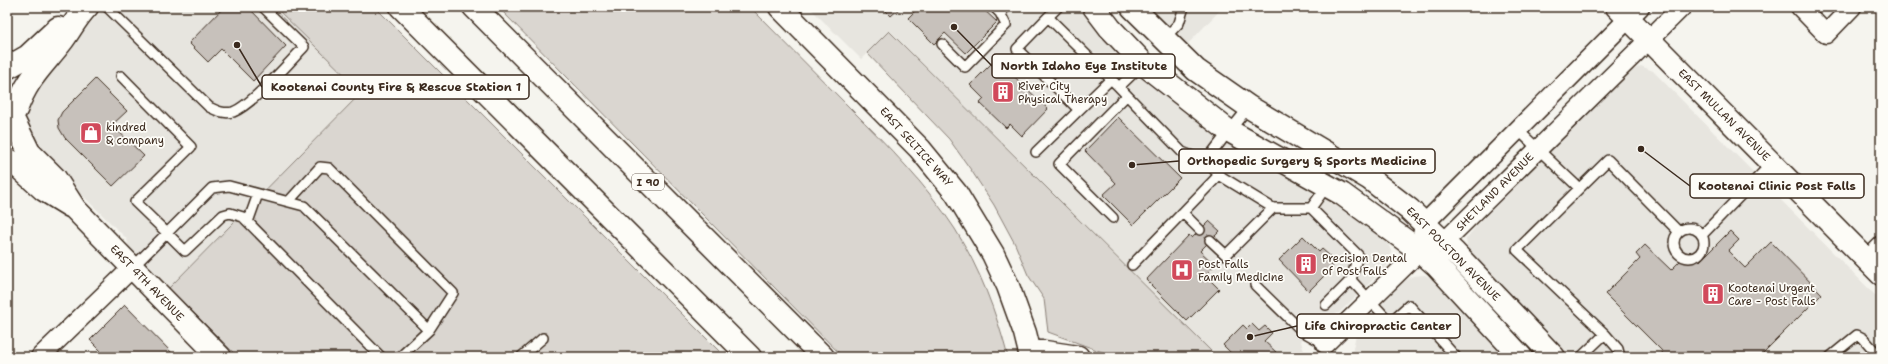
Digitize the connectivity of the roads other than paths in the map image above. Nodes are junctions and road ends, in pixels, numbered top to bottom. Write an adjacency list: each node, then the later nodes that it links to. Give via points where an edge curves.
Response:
1 (107, 7): 2 (lane, via 209,107 222,113 234,112 256,96 304,47)
2 (263, 7)
3 (401, 7): 75 (main road)
4 (474, 7): 76 (main road, I 90)
5 (780, 7): 69 (main road, EAST SELTICE WAY, via 920,149 956,193 993,254 1018,310)
6 (1058, 7): 16 (lane)
7 (1094, 7): 20 (main road, EAST POLSTON AVENUE, via 1110,28)
8 (1132, 7): 17 (main road, EAST POLSTON AVENUE)
9 (1184, 7): 17 (lane, via 1179,23)
10 (1682, 7): 18 (street, SHETLAND AVENUE)
11 (1800, 7): 12 (street, via 1826,34)
12 (1852, 7)
13 (1000, 9): 19 (lane, via 1006,25 965,67)
14 (1628, 11): 18 (main road, EAST MULLAN AVENUE); 30 (street)
15 (82, 12): 21 (main road, via 53,31 28,56); 29 (main road, via 63,40 30,79)
16 (1048, 17): 23 (lane); 28 (lane, via 1017,49)
17 (1164, 39): 27 (main road, EAST POLSTON AVENUE, via 1196,70)
18 (1649, 39): 32 (street, SHETLAND AVENUE); 36 (main road, EAST MULLAN AVENUE)
19 (942, 44)
20 (1144, 63): 25 (lane); 31 (main road, EAST POLSTON AVENUE)
21 (7, 68)
22 (120, 76): 51 (lane, via 191,147 135,202)
23 (1111, 79): 25 (lane); 28 (lane)
24 (7, 86): 29 (main road, EAST 4TH AVENUE, via 13,97)
25 (1119, 87): 26 (lane)
26 (1127, 95): 35 (lane, via 1182,152); 46 (lane, via 1058,164)
27 (1249, 107): 31 (lane); 48 (main road, EAST POLSTON AVENUE, via 1370,179)
28 (1079, 110): 33 (lane)
29 (13, 123): 44 (main road, EAST 4TH AVENUE, via 29,152 55,178)
30 (1518, 130): 32 (lane); 48 (street)
31 (1229, 131): 35 (lane); 38 (main road, EAST POLSTON AVENUE)
32 (1538, 149): 39 (lane); 55 (street, SHETLAND AVENUE)
33 (1036, 152)
34 (7, 159): 44 (main road, EAST 4TH AVENUE, via 44,190)
35 (1206, 161): 37 (lane)
36 (1772, 163): 52 (lane); 57 (main road, EAST MULLAN AVENUE)
37 (1219, 175): 42 (lane); 45 (lane)
38 (1327, 186): 43 (lane); 56 (main road, EAST POLSTON AVENUE, via 1342,194)
39 (1579, 188): 50 (lane, via 1608,160); 66 (lane, via 1517,250)
40 (258, 194): 41 (lane); 47 (lane); 51 (lane, via 229,186 212,188)
41 (289, 201): 65 (lane, via 304,206); 65 (lane, via 320,167 329,168 452,293)
42 (1273, 208): 43 (lane); 53 (lane, via 1226,255)
43 (1311, 208): 61 (lane, via 1358,255)
44 (75, 209): 59 (main road, EAST 4TH AVENUE)
45 (1182, 213): 49 (lane); 58 (lane)
46 (1113, 218)
47 (248, 222): 51 (lane, via 234,214 223,215 185,251); 72 (lane)
48 (1424, 224): 55 (main road, EAST POLSTON AVENUE); 56 (street)
49 (1200, 230)
50 (1679, 232): 52 (lane, via 1689,228); 52 (lane, via 1674,240 1675,250 1687,258 1696,257 1703,250)
51 (167, 233): 59 (lane)
52 (1702, 235)
53 (1210, 240)
54 (1881, 240): 57 (lane)
55 (1444, 242): 56 (street, SHETLAND AVENUE); 80 (main road, EAST POLSTON AVENUE)
56 (1420, 251): 63 (street); 79 (main road, EAST POLSTON AVENUE, via 1437,266)
57 (1864, 257): 60 (main road, EAST MULLAN AVENUE)
58 (1132, 265)
59 (132, 268): 70 (street); 71 (main road, EAST 4TH AVENUE)
60 (1881, 274)
61 (1351, 280): 63 (lane); 64 (lane)
62 (1255, 285): 68 (lane, via 1302,331)
63 (1370, 300): 68 (street); 78 (lane, via 1390,322 1409,305)
64 (1326, 305)
65 (429, 330): 73 (lane)
66 (1605, 334): 81 (lane); 82 (lane, via 1618,349)
67 (544, 338): 74 (lane)
68 (1325, 344)
69 (1030, 354): 77 (main road, via 1045,352)
70 (40, 357)
71 (220, 357)
72 (380, 357)
73 (400, 357)
74 (522, 357)
75 (750, 357)
76 (823, 357)
77 (1078, 357)
78 (1456, 357)
79 (1520, 357)
80 (1554, 357)
81 (1581, 357)
82 (1620, 357)
83 (1830, 357): 84 (lane, via 1857,335)
84 (1880, 357)

